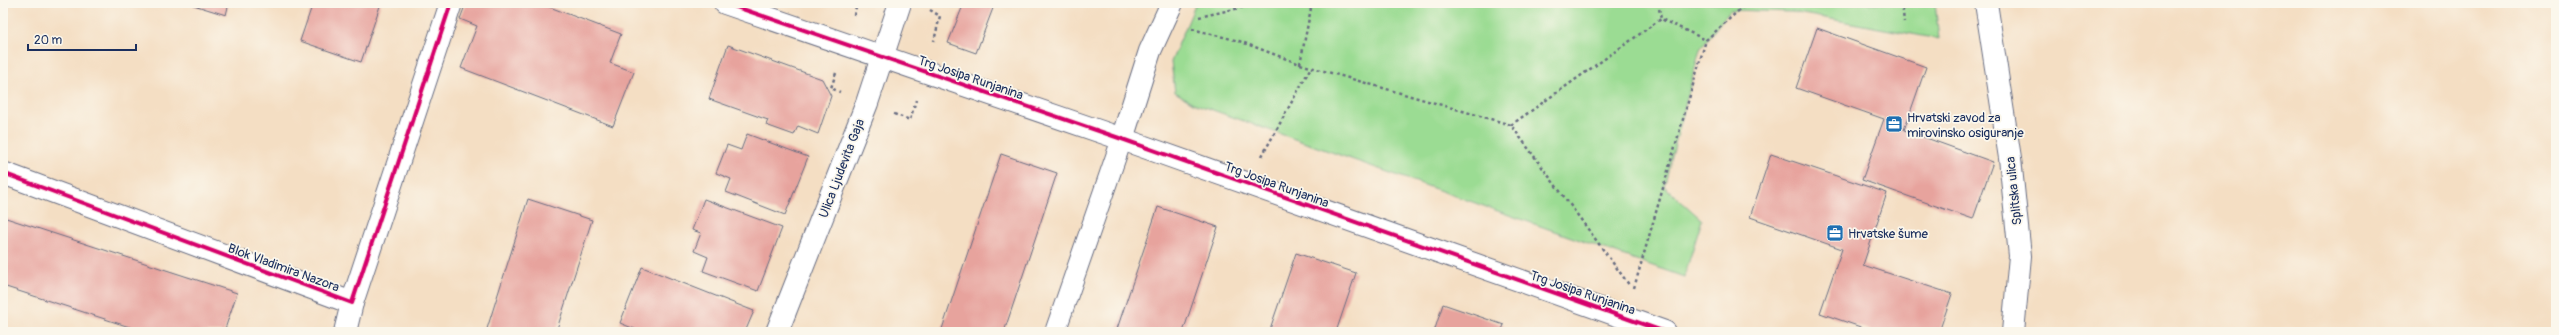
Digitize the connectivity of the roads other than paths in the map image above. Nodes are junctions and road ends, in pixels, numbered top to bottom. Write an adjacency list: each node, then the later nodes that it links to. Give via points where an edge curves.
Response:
1 (451, 3): 9 (street, Blok Vladimira Nazora)
2 (725, 3): 6 (street, Trg Josipa Runjanina)
3 (900, 3): 6 (street, Ulica Ljudevita Gaja)
4 (1986, 3): 14 (street, Splitska ulica, via 2010,158 2020,256)
5 (1169, 16): 7 (street, via 1150,51)
6 (883, 57): 7 (street, Trg Josipa Runjanina); 11 (street, Ulica Ljudevita Gaja)
7 (1122, 138): 12 (lane); 13 (street, Trg Josipa Runjanina)
8 (3, 173): 9 (street, Blok Vladimira Nazora)
9 (352, 303): 10 (street, Blok Vladimira Nazora)
10 (345, 332)
11 (777, 332)
12 (1055, 332)
13 (1665, 332)
14 (2013, 332)

